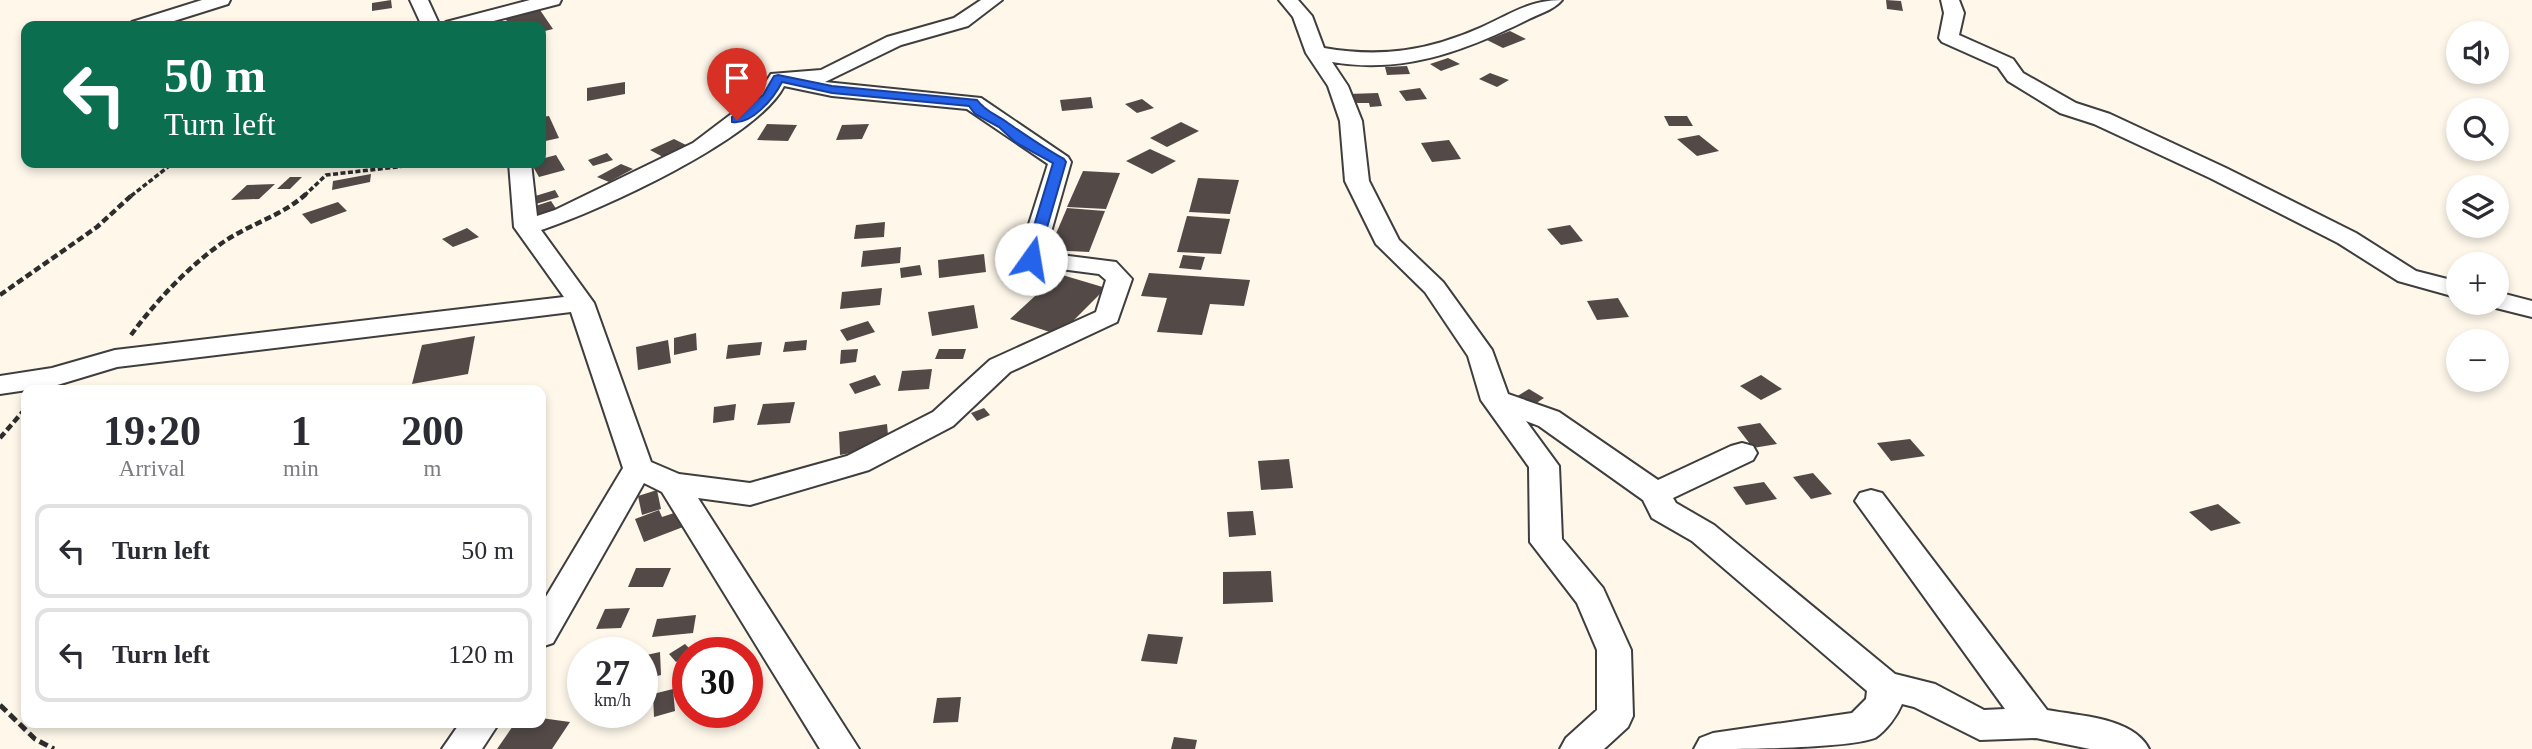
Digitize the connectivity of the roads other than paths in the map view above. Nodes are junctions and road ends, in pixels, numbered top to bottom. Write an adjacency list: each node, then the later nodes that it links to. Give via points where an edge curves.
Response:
1 (221, 0): 8 (street)
2 (419, 0): 9 (street)
3 (552, 0): 10 (street)
4 (993, 0): 12 (street, via 961,22 894,41 825,76)
5 (1288, 0): 11 (street, via 1302,16)
6 (1553, 0): 11 (street, via 1469,41 1410,58 1376,61)
7 (1950, 0): 15 (street, via 1954,13 1949,37 2006,63 2015,77 2068,108 2218,173 2347,238 2407,276)
8 (155, 21)
9 (429, 21)
10 (472, 21)
11 (1316, 53): 20 (street, via 1338,86 1351,121 1357,181 1388,244 1434,287 1482,356)
12 (778, 78): 14 (street, via 768,97 701,148 563,215); 23 (street, via 832,90 973,103 979,112 1060,162 1031,259 1107,267 1119,279 1108,316 1000,366 943,419 858,463 750,494)
13 (520, 168): 14 (street)
14 (526, 227): 16 (street)
15 (2446, 286)
16 (581, 303): 19 (street, via 114,359 54,377); 22 (street)
17 (2509, 303): 18 (street)
18 (2532, 309)
19 (0, 385)
20 (1495, 400): 24 (street, via 1549,419); 32 (street, via 1544,466 1546,541 1591,597 1614,650 1615,716)
21 (1742, 453): 24 (street)
22 (638, 468): 23 (street); 26 (street)
23 (673, 484): 31 (street)
24 (1656, 494): 27 (street, via 1663,510 1703,533)
25 (1871, 501): 28 (street)
26 (546, 625)
27 (1885, 686): 28 (street, via 1922,694 1980,725); 33 (street, via 1884,705 1863,727)
28 (2036, 723): 34 (street, via 2107,737)
29 (477, 728): 30 (street)
30 (461, 749)
31 (840, 749)
32 (1579, 749)
33 (1713, 749)
34 (2130, 749)

